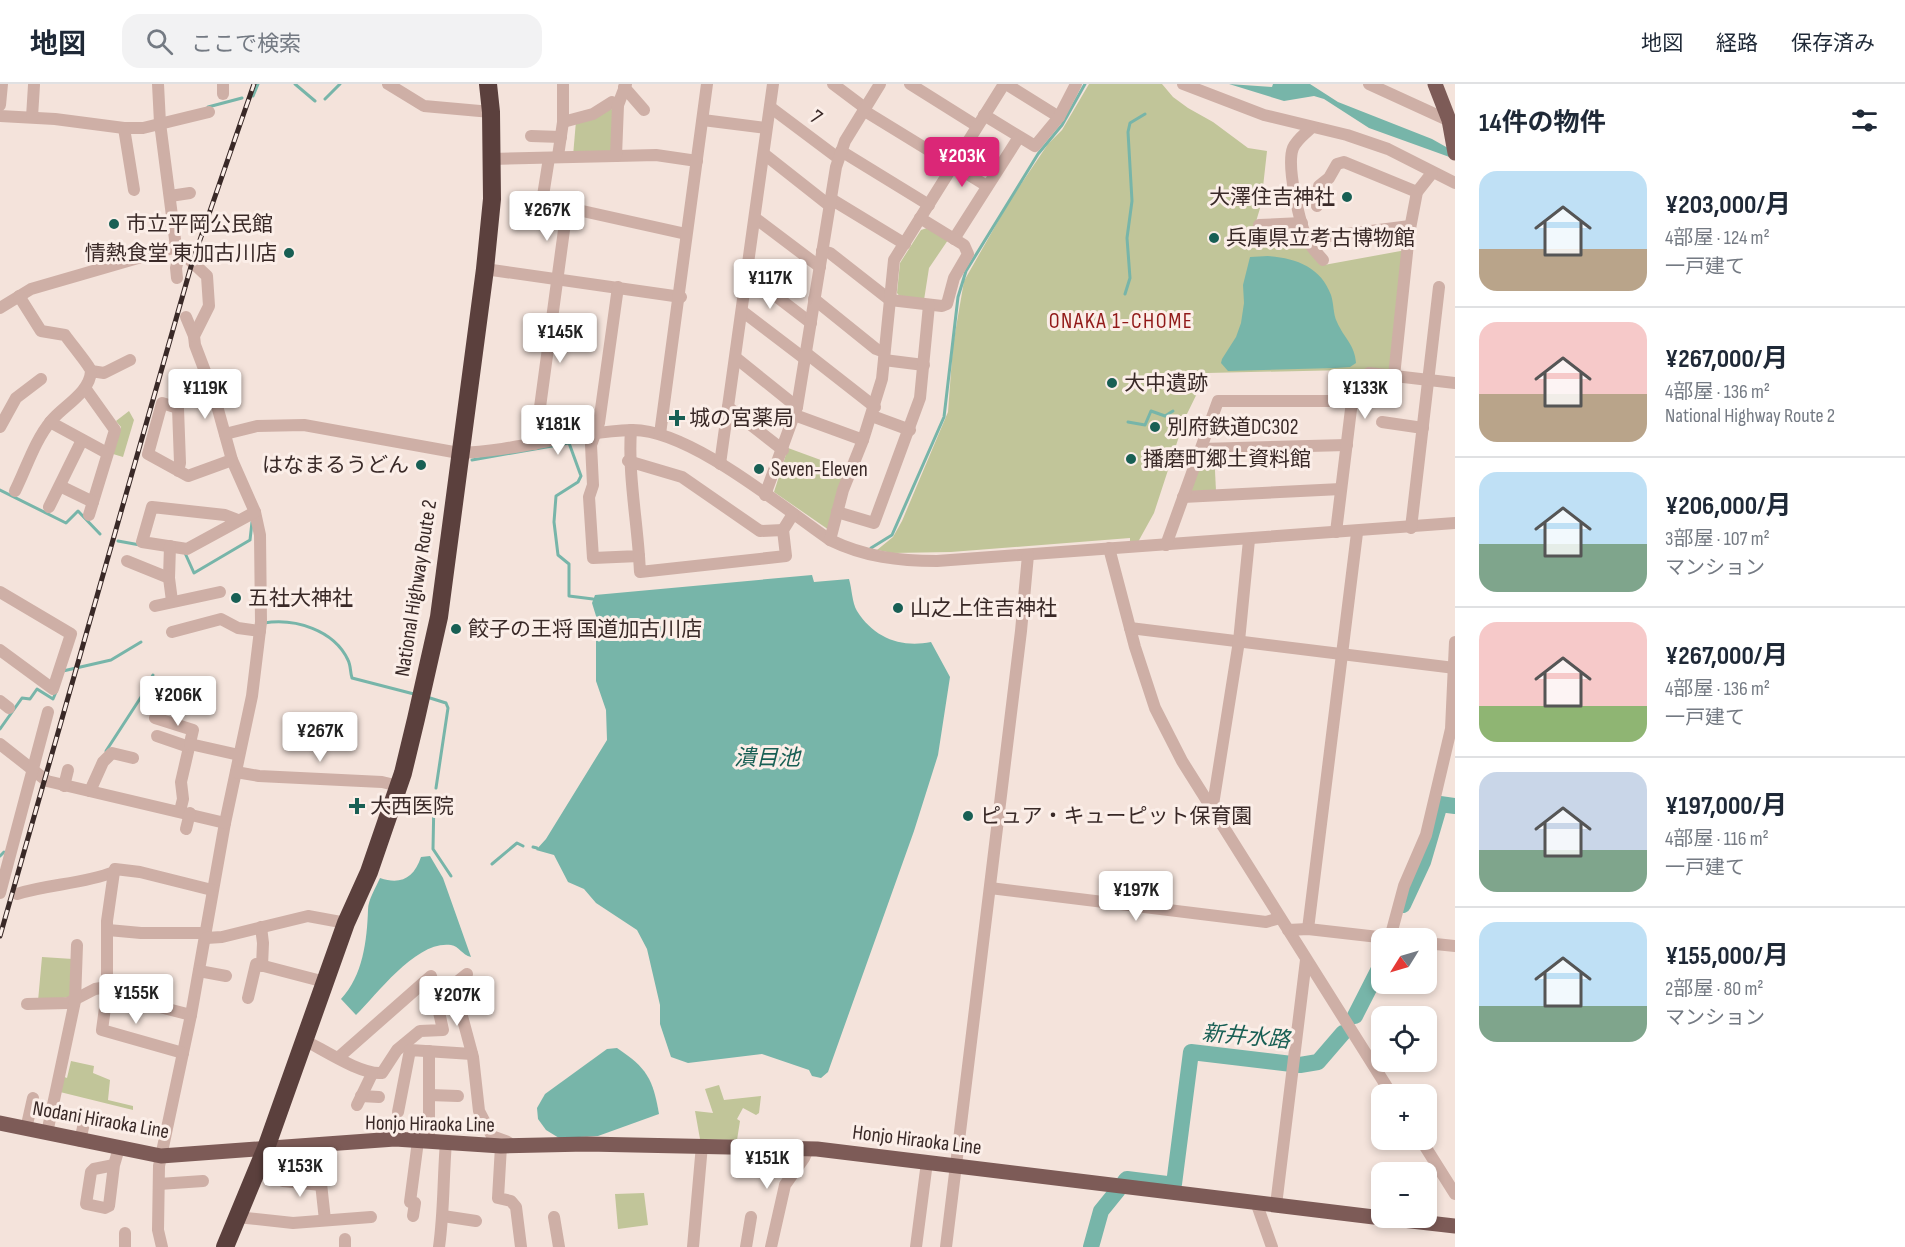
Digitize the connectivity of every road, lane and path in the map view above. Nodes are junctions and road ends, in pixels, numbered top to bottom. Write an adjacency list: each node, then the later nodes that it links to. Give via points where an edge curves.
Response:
1 (2, 84): 18 (street)
2 (158, 84): 30 (street)
3 (387, 84): 24 (street, via 424,106)
4 (488, 84): 24 (highway, National Highway Route 2)
5 (562, 84): 31 (street)
6 (707, 84): 28 (street)
7 (773, 84): 20 (street)
8 (833, 84): 21 (street)
9 (880, 84): 21 (street)
10 (910, 84): 29 (street)
11 (1076, 84): 27 (street)
12 (1183, 84): 35 (street, via 1264,115)
13 (1369, 84): 32 (street)
14 (1435, 84): 32 (main road)
15 (34, 85): 26 (street)
16 (625, 85): 19 (street); 22 (street)
17 (1002, 85): 27 (street); 29 (street)
18 (0, 105)
19 (618, 105): 31 (street, via 612,102 592,114); 42 (street)
20 (770, 107): 34 (street); 41 (street, 7)
21 (864, 109): 41 (street); 46 (street)
22 (644, 110)
23 (209, 112): 30 (street, via 198,120)
24 (491, 112): 44 (highway, National Highway Route 2)
25 (0, 116): 26 (street)
26 (32, 117): 33 (street)
27 (1059, 117): 38 (street, via 1035,146)
28 (703, 120): 34 (street); 45 (street)
29 (980, 121): 38 (street); 46 (street)
30 (160, 123): 33 (street); 53 (street)
31 (563, 123): 37 (street)
32 (1452, 125): 39 (main road)
33 (124, 128): 50 (street)
34 (766, 128): 40 (street)
35 (1312, 128): 47 (street, via 1388,149); 60 (street, via 1292,151)
36 (531, 136): 37 (street)
37 (561, 137): 43 (street)
38 (1019, 137): 49 (street)
39 (1455, 153)
40 (764, 154): 54 (street); 58 (street)
41 (840, 154): 54 (street); 55 (street, 7)
42 (616, 156): 43 (street); 45 (street)
43 (553, 157): 44 (street); 57 (street, via 542,202)
44 (492, 159): 71 (highway, National Highway Route 2)
45 (697, 160): 63 (street)
46 (953, 165): 49 (street); 55 (street)
47 (1432, 173): 48 (street); 51 (street)
48 (1455, 183)
49 (987, 186): 65 (street)
50 (134, 190)
51 (1417, 192): 56 (street, via 1344,162 1337,164 1319,186); 62 (street)
52 (190, 193): 53 (street)
53 (170, 196): 67 (street)
54 (830, 202): 66 (street); 68 (street)
55 (929, 205): 59 (street)
56 (1317, 206)
57 (567, 208): 63 (street); 74 (street)
58 (755, 218): 70 (street); 72 (street)
59 (920, 218): 65 (street); 66 (street)
60 (1302, 223): 61 (street); 69 (street, via 1309,242)
61 (1259, 225)
62 (1410, 226): 64 (street); 93 (street)
63 (686, 234): 78 (street)
64 (1332, 236)
65 (954, 239): 81 (street, via 964,245 968,254 954,278 947,304)
66 (905, 244): 80 (street, via 894,260)
67 (178, 250): 73 (street); 77 (street, via 31,289); 86 (street, via 207,276 209,306)
68 (822, 251): 70 (street); 80 (street, via 830,253)
69 (1323, 261)
70 (820, 267): 79 (street)
71 (485, 269): 74 (street); 120 (highway, National Highway Route 2)
72 (747, 274): 83 (street); 85 (street)
73 (177, 278)
74 (557, 280): 75 (street); 115 (street)
75 (618, 287): 78 (street); 111 (street)
76 (1439, 287): 95 (street)
77 (19, 296): 82 (street); 92 (street, via 41,331 65,335)
78 (681, 297): 112 (street)
79 (814, 299): 85 (street); 88 (street)
80 (890, 300): 81 (street); 88 (street)
81 (929, 305): 91 (street)
82 (0, 308)
83 (742, 311): 87 (street); 89 (street)
84 (186, 317): 86 (street)
85 (811, 323): 87 (street)
86 (194, 336): 97 (street)
87 (805, 356): 102 (street); 103 (street)
88 (884, 356): 91 (street); 102 (street)
89 (736, 358): 101 (street); 103 (street)
90 (130, 360): 92 (street, via 104,373)
91 (924, 365): 109 (street, via 920,398)
92 (91, 371): 98 (street)
93 (1394, 376): 95 (street); 100 (street, via 1369,373 1358,381)
94 (41, 379): 104 (street, via 16,398)
95 (1429, 379): 96 (street); 107 (street)
96 (1455, 383)
97 (209, 385): 99 (street); 110 (street)
98 (85, 388): 105 (street); 119 (street, via 115,429)
99 (189, 393)
100 (1352, 401): 116 (street); 117 (street, via 1218,401)
101 (728, 407): 118 (street); 123 (street)
102 (873, 411): 109 (street); 114 (street)
103 (798, 412): 114 (street); 118 (street)
104 (1, 421)
105 (50, 422): 113 (street); 127 (street, via 20,470)
106 (1382, 422): 107 (street)
107 (1423, 428): 138 (street)
108 (631, 430): 111 (street); 112 (street); 122 (street)
109 (910, 430): 133 (street, via 874,523)
110 (225, 434): 120 (street, via 257,426 304,424); 121 (street)
111 (594, 434): 115 (street); 148 (street, via 593,486 589,497 593,558)
112 (660, 434): 123 (street, via 688,444)
113 (82, 440): 119 (street); 125 (street)
114 (863, 440): 133 (street)
115 (535, 444): 120 (street)
116 (1347, 445): 117 (street); 126 (street)
117 (1200, 448): 129 (street)
118 (783, 450): 128 (street)
119 (107, 453): 130 (street)
120 (459, 453): 177 (highway, National Highway Route 2, via 439,617)
121 (232, 460): 124 (street, via 188,476); 132 (street)
122 (628, 461): 139 (street, via 682,477 760,531); 148 (street)
123 (720, 464): 128 (street)
124 (178, 471): 124 (street, via 148,454 162,403 178,408)
125 (60, 486): 130 (street); 131 (street)
126 (1341, 489): 129 (street); 140 (street)
127 (15, 491)
128 (765, 495): 134 (street)
129 (1183, 497): 144 (street)
130 (93, 502): 135 (street)
131 (49, 507)
132 (255, 512): 136 (street); 156 (street, via 261,558)
133 (837, 512): 142 (street)
134 (793, 514): 139 (street); 142 (street)
135 (89, 515)
136 (238, 520): 145 (street, via 187,549); 145 (street, via 225,515 152,507 142,542)
137 (1455, 523): 138 (street)
138 (1411, 528): 141 (street)
139 (783, 530): 148 (street, via 786,556 640,572)
140 (1336, 532): 141 (street); 143 (street)
141 (1357, 533): 161 (street)
142 (830, 540): 147 (street, via 851,550 900,561)
143 (1249, 540): 144 (street); 158 (street)
144 (1166, 544): 146 (street)
145 (170, 546): 150 (street)
146 (1109, 548): 147 (street); 155 (street)
147 (1028, 555): 186 (street)
148 (639, 556)
149 (127, 561): 150 (street, via 142,562)
150 (169, 578): 153 (street)
151 (213, 590): 153 (street, via 192,600)
152 (0, 592): 160 (street, via 71,634 53,689)
153 (172, 601): 154 (street)
154 (155, 606)
155 (1130, 628): 158 (street); 179 (street, via 1155,708)
156 (260, 631): 157 (street, via 237,628 221,619); 170 (street)
157 (172, 632)
158 (1239, 641): 161 (street); 179 (street)
159 (1455, 642): 162 (street)
160 (0, 650)
161 (1342, 654): 162 (street); 194 (street)
162 (1453, 668): 166 (street)
163 (44, 718): 173 (street)
164 (155, 718): 168 (street, via 193,730)
165 (157, 736): 168 (street)
166 (1452, 738): 193 (street, via 1426,835 1404,886)
167 (0, 744): 169 (street)
168 (189, 745): 170 (street); 180 (street, via 181,782)
169 (10, 753): 172 (street); 173 (street)
170 (239, 755): 175 (street)
171 (133, 758): 178 (street, via 112,753 103,762)
172 (0, 764)
173 (31, 770): 176 (street); 183 (street)
174 (68, 770): 176 (street)
175 (236, 772): 177 (street); 181 (street)
176 (64, 786): 178 (street)
177 (399, 786): 191 (highway, National Highway Route 2, via 369,872)
178 (90, 791): 180 (street)
179 (1212, 811): 190 (street)
180 (185, 812): 181 (street); 182 (street)
181 (225, 823): 187 (street)
182 (186, 829)
183 (6, 849): 185 (street)
184 (114, 872): 187 (street, via 140,872); 189 (street); 195 (street)
185 (2, 878): 188 (street)
186 (990, 888): 190 (street, via 1236,919 1266,922); 242 (street)
187 (212, 890): 197 (street)
188 (0, 893)
189 (17, 894)
190 (1280, 918): 196 (street)
191 (346, 923): 192 (street, via 308,915); 207 (highway, National Highway Route 2)
192 (261, 927): 197 (street, via 222,937); 203 (street)
193 (1393, 928)
194 (1308, 929): 196 (street); 198 (street)
195 (108, 930): 197 (street); 208 (street)
196 (1288, 930): 202 (street)
197 (206, 935): 204 (street)
198 (1371, 936)
199 (1437, 944): 201 (street)
200 (77, 945): 210 (street)
201 (1455, 946)
202 (1306, 960): 219 (street); 249 (street)
203 (262, 966): 207 (street); 209 (street, via 256,964)
204 (200, 971): 206 (street); 212 (street)
205 (467, 974): 216 (street, via 455,985)
206 (226, 976)
207 (325, 982): 213 (highway, National Highway Route 2)
208 (107, 987): 210 (street, via 94,989); 212 (street); 215 (street, via 102,1030)
209 (248, 998)
210 (75, 1001): 211 (street); 228 (street)
211 (27, 1004)
212 (191, 1015): 215 (street)
213 (304, 1040): 217 (street); 236 (highway, National Highway Route 2)
214 (429, 1051): 216 (street); 220 (street); 224 (street, via 410,1050)
215 (183, 1053): 239 (street)
216 (472, 1054): 233 (street, via 479,1111 488,1132 508,1142)
217 (339, 1058): 218 (street); 218 (street, via 432,976 443,1030 420,1031 397,1050 382,1073)
218 (372, 1074): 222 (street, via 359,1100)
219 (1385, 1084)
220 (429, 1095): 221 (street); 230 (street)
221 (458, 1096)
222 (379, 1097)
223 (33, 1098): 227 (street)
224 (398, 1112)
225 (86, 1114): 229 (street)
226 (0, 1123): 227 (main road, Nodani Hiraoka Line)
227 (26, 1129): 228 (main road, Nodani Hiraoka Line)
228 (47, 1133): 229 (main road, Nodani Hiraoka Line)
229 (80, 1141): 235 (main road, Nodani Hiraoka Line)
230 (423, 1141): 231 (main road, Honjo Hiraoka Line); 234 (main road, Honjo Hiraoka Line, via 395,1139); 250 (street, via 410,1202 415,1203)
231 (446, 1142): 233 (main road, Honjo Hiraoka Line); 251 (street)
232 (702, 1145): 233 (main road, Honjo Hiraoka Line); 237 (main road, Honjo Hiraoka Line); 269 (street)
233 (505, 1146): 267 (street, via 498,1198 511,1201 516,1207)
234 (317, 1147): 236 (main road, Honjo Hiraoka Line); 246 (street)
235 (119, 1148): 239 (main road, Nodani Hiraoka Line); 241 (street)
236 (266, 1148): 239 (main road, Nodani Hiraoka Line); 253 (highway, National Highway Route 2)
237 (808, 1149): 240 (main road, Honjo Hiraoka Line); 271 (street, via 785,1185)
238 (1427, 1150): 247 (street)
239 (161, 1156): 245 (street)
240 (927, 1162): 242 (main road, Honjo Hiraoka Line); 272 (street)
241 (114, 1165): 241 (street, via 109,1206 86,1204 84,1187 90,1172)
242 (956, 1165): 248 (main road, Honjo Hiraoka Line); 273 (street)
243 (203, 1181): 245 (street)
244 (283, 1181): 246 (street)
245 (159, 1184): 264 (street, via 158,1230)
246 (321, 1185): 257 (street)
247 (1455, 1194)
248 (1256, 1202): 249 (main road, Honjo Hiraoka Line); 274 (street)
249 (1276, 1205): 256 (main road, Honjo Hiraoka Line)
250 (413, 1215)
251 (443, 1216): 258 (street); 266 (street)
252 (751, 1216): 270 (street)
253 (237, 1217): 257 (street, via 293,1223); 265 (highway, National Highway Route 2)
254 (371, 1217): 262 (street)
255 (554, 1217): 268 (street)
256 (1371, 1217)
257 (324, 1220): 262 (street)
258 (476, 1221)
259 (1437, 1224): 260 (main road, Honjo Hiraoka Line)
260 (1455, 1226)
261 (125, 1233): 263 (street)
262 (346, 1233)
263 (125, 1247)
264 (162, 1247)
265 (225, 1247)
266 (439, 1247)
267 (521, 1247)
268 (559, 1247)
269 (693, 1247)
270 (746, 1247)
271 (771, 1247)
272 (916, 1247)
273 (946, 1247)
274 (1272, 1247)

